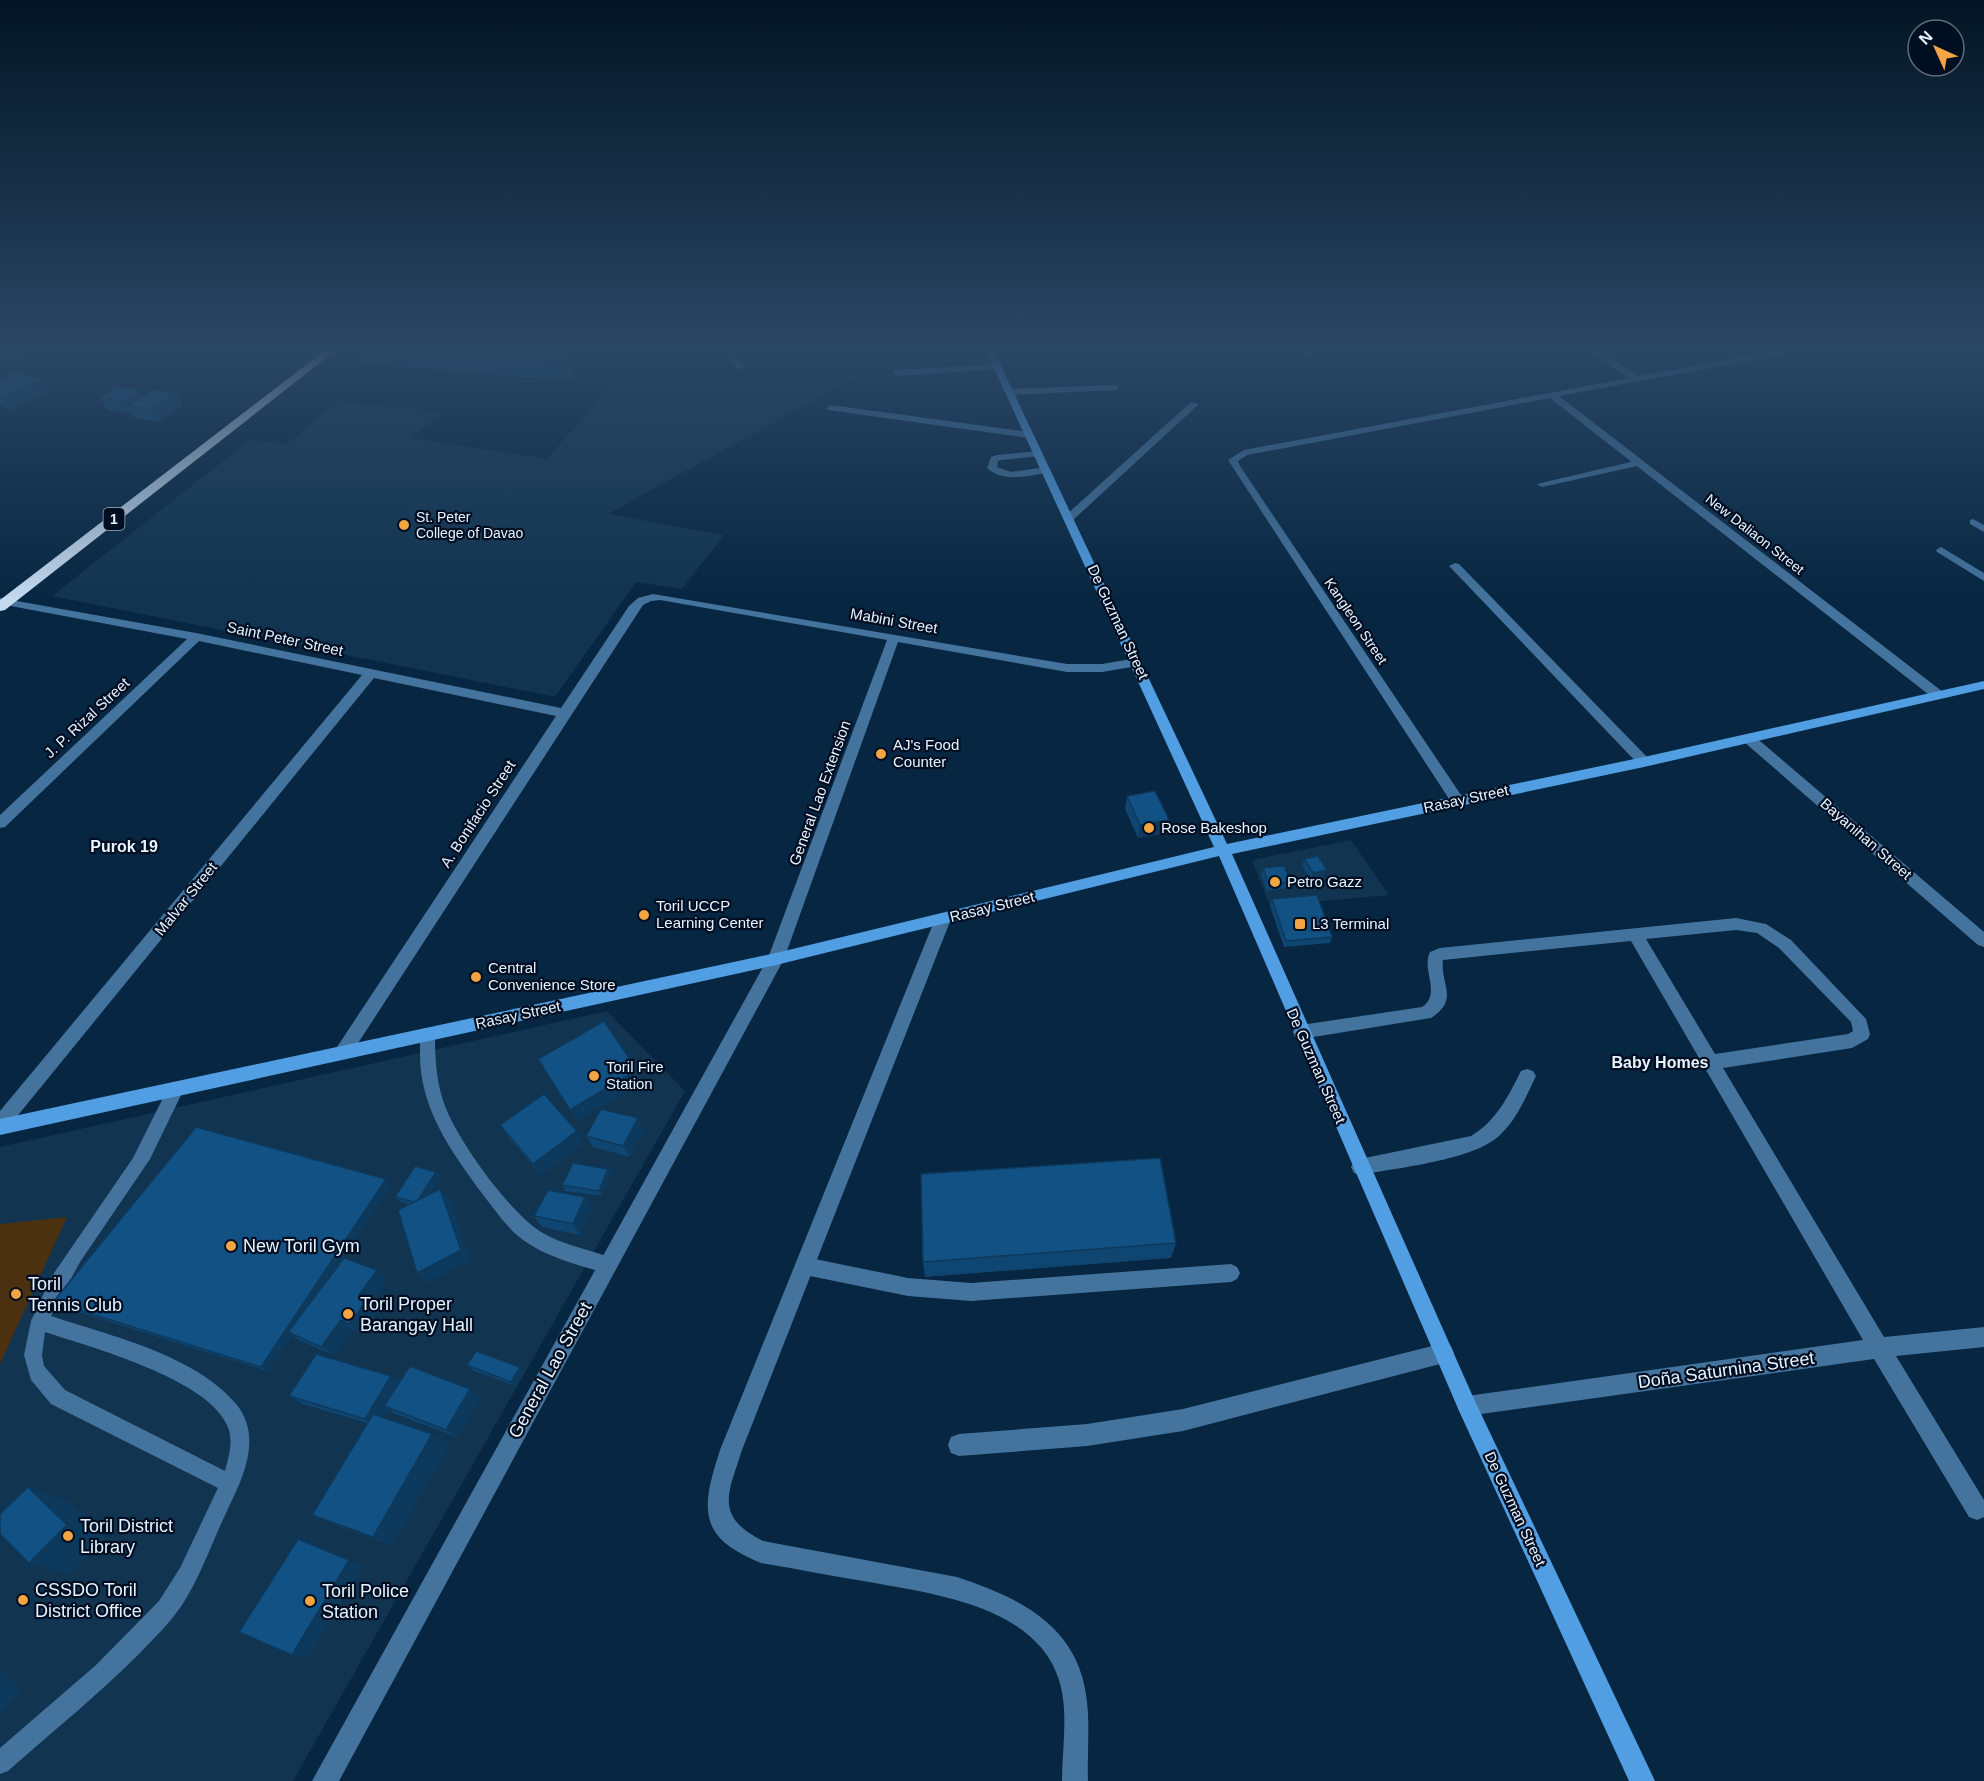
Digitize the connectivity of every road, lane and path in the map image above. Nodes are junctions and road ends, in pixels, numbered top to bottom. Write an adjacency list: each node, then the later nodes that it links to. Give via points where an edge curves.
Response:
1 (222, 434): 18 (highway, 1)
2 (1022, 434): 6 (street)
3 (1161, 434): 11 (street)
4 (1337, 434): 28 (street, Kangleon Street, via 1244,453 1233,460)
5 (1602, 434): 8 (street, New Daliaon Street)
6 (1029, 435): 7 (street, De Guzman Street)
7 (1038, 454): 9 (street, De Guzman Street); 9 (lane, via 1000,457 994,459 992,468 1002,474)
8 (1639, 463): 10 (lane); 24 (street, New Daliaon Street)
9 (1046, 470): 11 (street, De Guzman Street)
10 (1542, 484)
11 (1069, 518): 21 (street, De Guzman Street)
12 (1973, 522): 13 (lane)
13 (1984, 529)
14 (1941, 550): 16 (lane)
15 (1455, 566): 27 (street)
16 (1984, 578)
17 (645, 599): 20 (street, Mabini Street, via 660,597); 25 (street, A. Bonifacio Street, via 633,608)
18 (2, 603): 19 (street, Saint Peter Street)
19 (196, 638): 22 (street, Saint Peter Street); 29 (street, J. P. Rizal Street)
20 (894, 638): 21 (street, Mabini Street, via 1067,668); 34 (street, General Lao Extension)
21 (1137, 662): 30 (street, De Guzman Street)
22 (371, 673): 25 (street, Saint Peter Street); 41 (street, Malvar Street)
23 (1982, 687): 24 (street, Rasay Street)
24 (1938, 695): 26 (street, Rasay Street)
25 (563, 713): 37 (street, A. Bonifacio Street)
26 (1748, 738): 27 (street, Rasay Street); 33 (street, Bayanihan Street)
27 (1644, 762): 28 (street, Rasay Street)
28 (1458, 801): 30 (street, Rasay Street)
29 (0, 823)
30 (1223, 850): 31 (street, Rasay Street); 35 (street, De Guzman Street)
31 (943, 919): 34 (street, Rasay Street); 44 (street)
32 (1636, 936): 35 (street, via 1440,954 1434,963 1440,990 1434,1009); 38 (street); 38 (street, via 1736,924 1761,928 1785,944 1862,1027 1862,1034 1852,1041)
33 (1984, 941)
34 (776, 959): 36 (street, Rasay Street); 43 (street, General Lao Street)
35 (1301, 1032): 42 (street, De Guzman Street)
36 (428, 1034): 37 (street, Rasay Street); 43 (lane, via 426,1061 439,1116 497,1200 516,1224 533,1237 553,1248)
37 (343, 1052): 40 (street, Rasay Street)
38 (1711, 1062): 48 (street)
39 (1527, 1076): 42 (street, via 1511,1111 1488,1137 1474,1144)
40 (176, 1089): 41 (street, Rasay Street); 46 (lane, via 163,1121 64,1271)
41 (0, 1125)
42 (1360, 1167): 49 (street, De Guzman Street)
43 (608, 1265): 55 (street, General Lao Street)
44 (805, 1266): 45 (lane, via 870,1282 941,1292); 56 (street, via 731,1450 717,1499 717,1515 727,1533 761,1552 944,1583 1015,1612 1058,1651 1070,1676)
45 (1231, 1273)
46 (40, 1321): 52 (lane, via 33,1353 36,1369 58,1397); 52 (lane, via 169,1367 215,1397 232,1413 240,1430 239,1455)
47 (1984, 1337): 48 (street, Doña Saturnina Street)
48 (1879, 1348): 50 (street, Doña Saturnina Street); 53 (street)
49 (1444, 1353): 50 (street, De Guzman Street); 51 (street, via 1183,1420 1087,1435)
50 (1467, 1406): 57 (street, De Guzman Street)
51 (959, 1445)
52 (231, 1484): 54 (lane, via 175,1596 157,1620 118,1660)
53 (1977, 1509)
54 (0, 1763)
55 (325, 1781)
56 (1075, 1781)
57 (1642, 1781)

